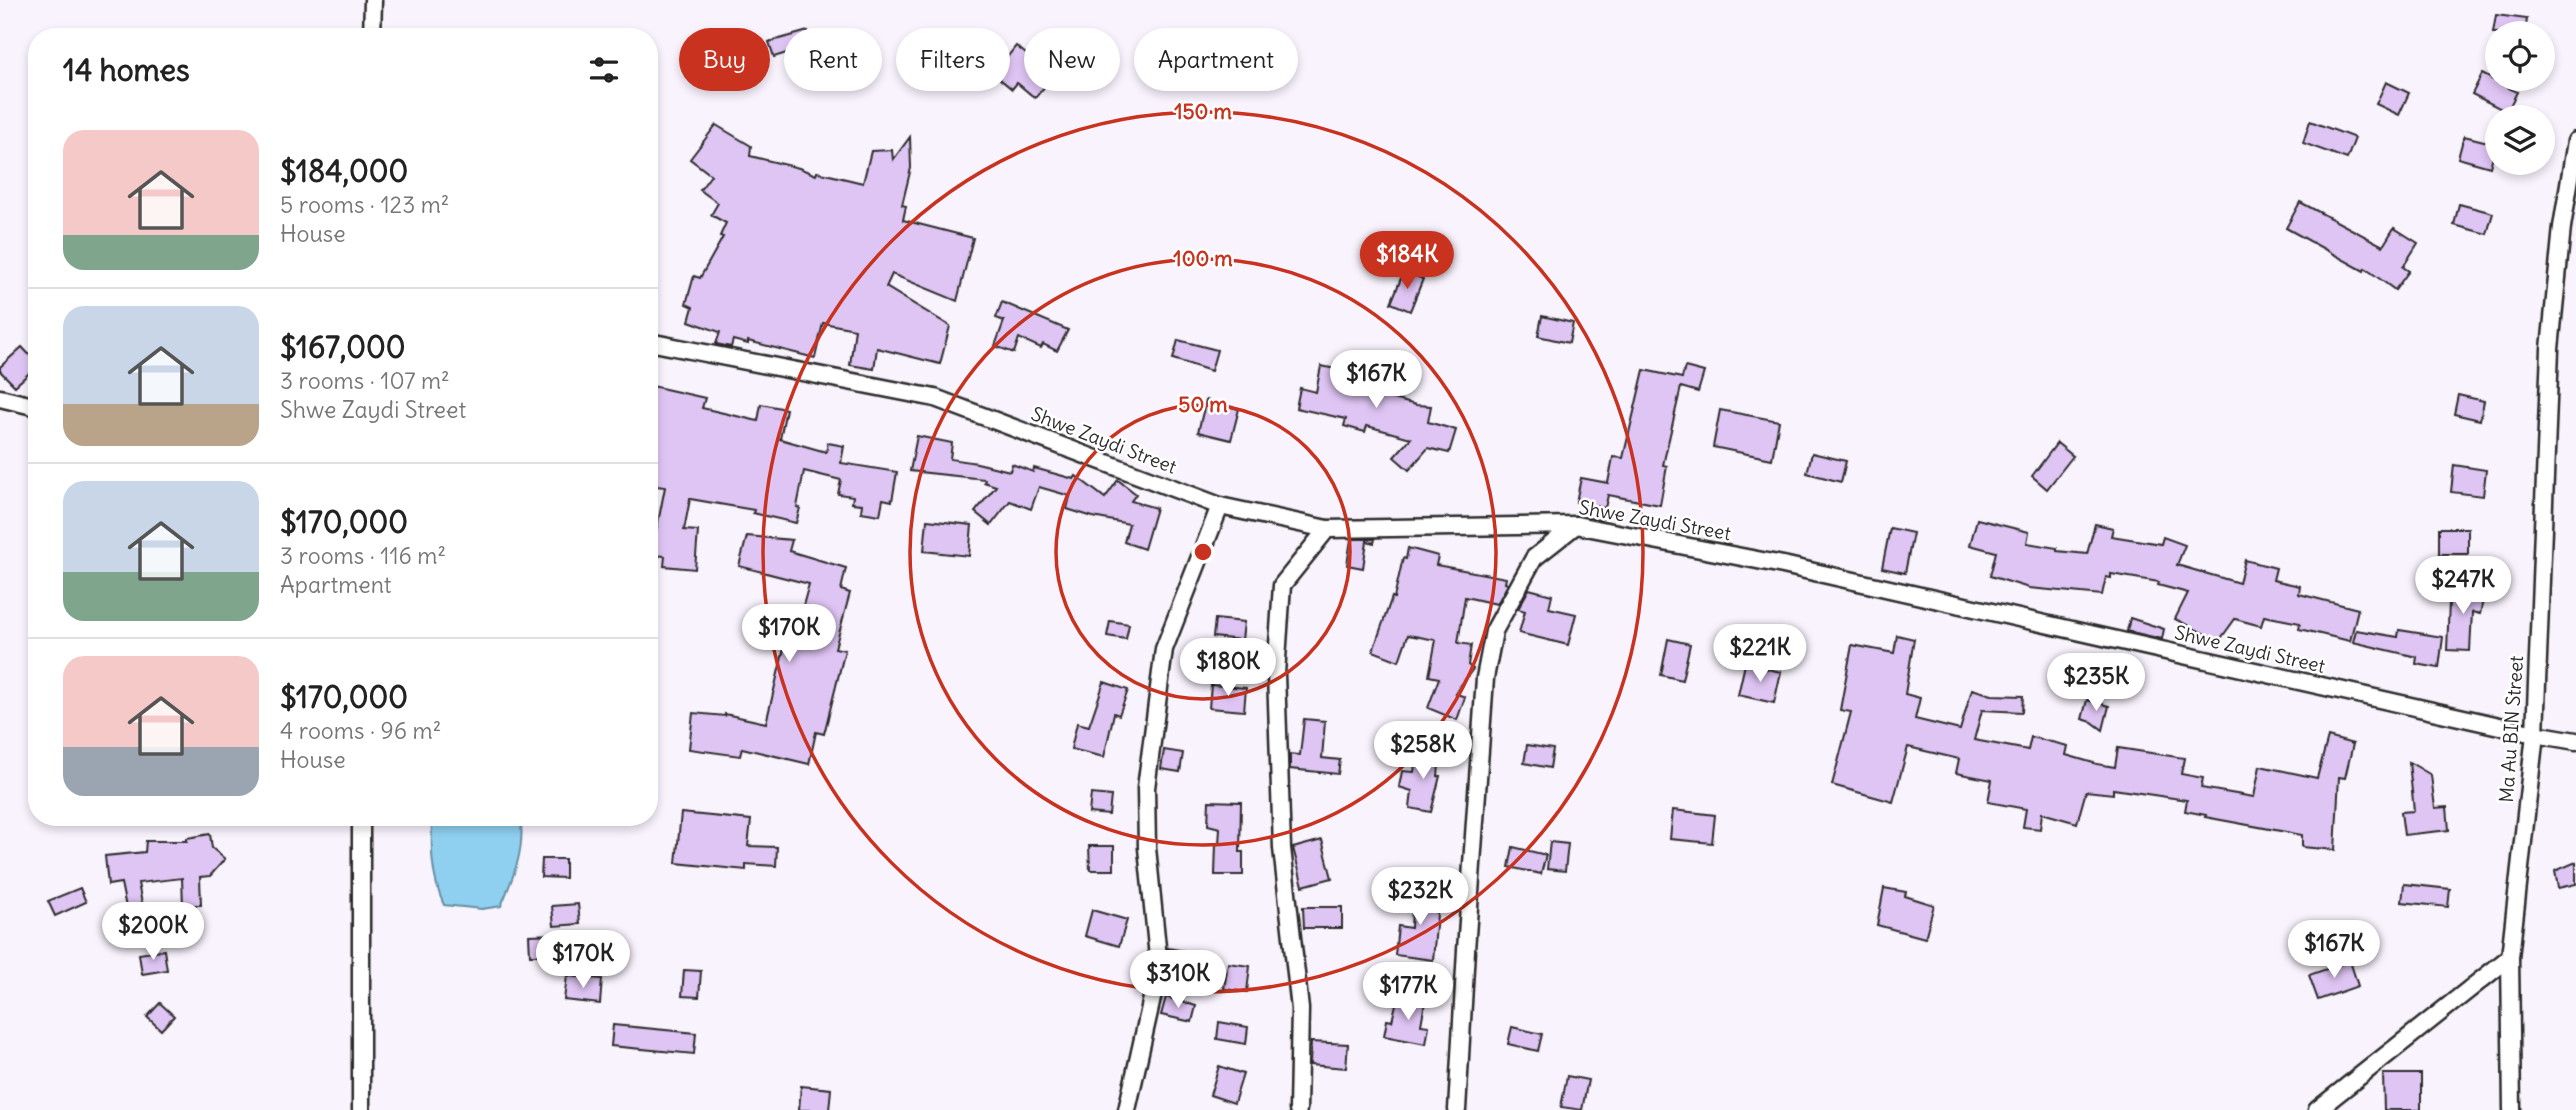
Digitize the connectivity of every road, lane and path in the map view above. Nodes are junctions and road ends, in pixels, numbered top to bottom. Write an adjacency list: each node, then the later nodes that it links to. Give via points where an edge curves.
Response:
1 (373, 0): 2 (street)
2 (372, 28)
3 (2576, 141): 10 (street, Ma Au BIN Street, via 2550,349)
4 (658, 344): 7 (street, Shwe Zaydi Street, via 935,398)
5 (0, 398): 6 (street)
6 (28, 405)
7 (1220, 506): 9 (street, Shwe Zaydi Street); 15 (street, via 1164,649 1146,788 1159,967)
8 (1576, 525): 9 (street, Shwe Zaydi Street); 10 (street, Shwe Zaydi Street, via 1783,565); 17 (street, via 1534,558 1494,631 1485,678)
9 (1327, 529): 16 (street, via 1282,585 1276,674 1282,848 1300,1009)
10 (2535, 734): 11 (street, Shwe Zaydi Street); 13 (street, Ma Au BIN Street)
11 (2576, 741)
12 (361, 826): 14 (street)
13 (2510, 957): 18 (street); 19 (street, Ma Au BIN Street)
14 (361, 1110)
15 (1127, 1110)
16 (1298, 1110)
17 (1457, 1110)
18 (2316, 1110)
19 (2512, 1110)

